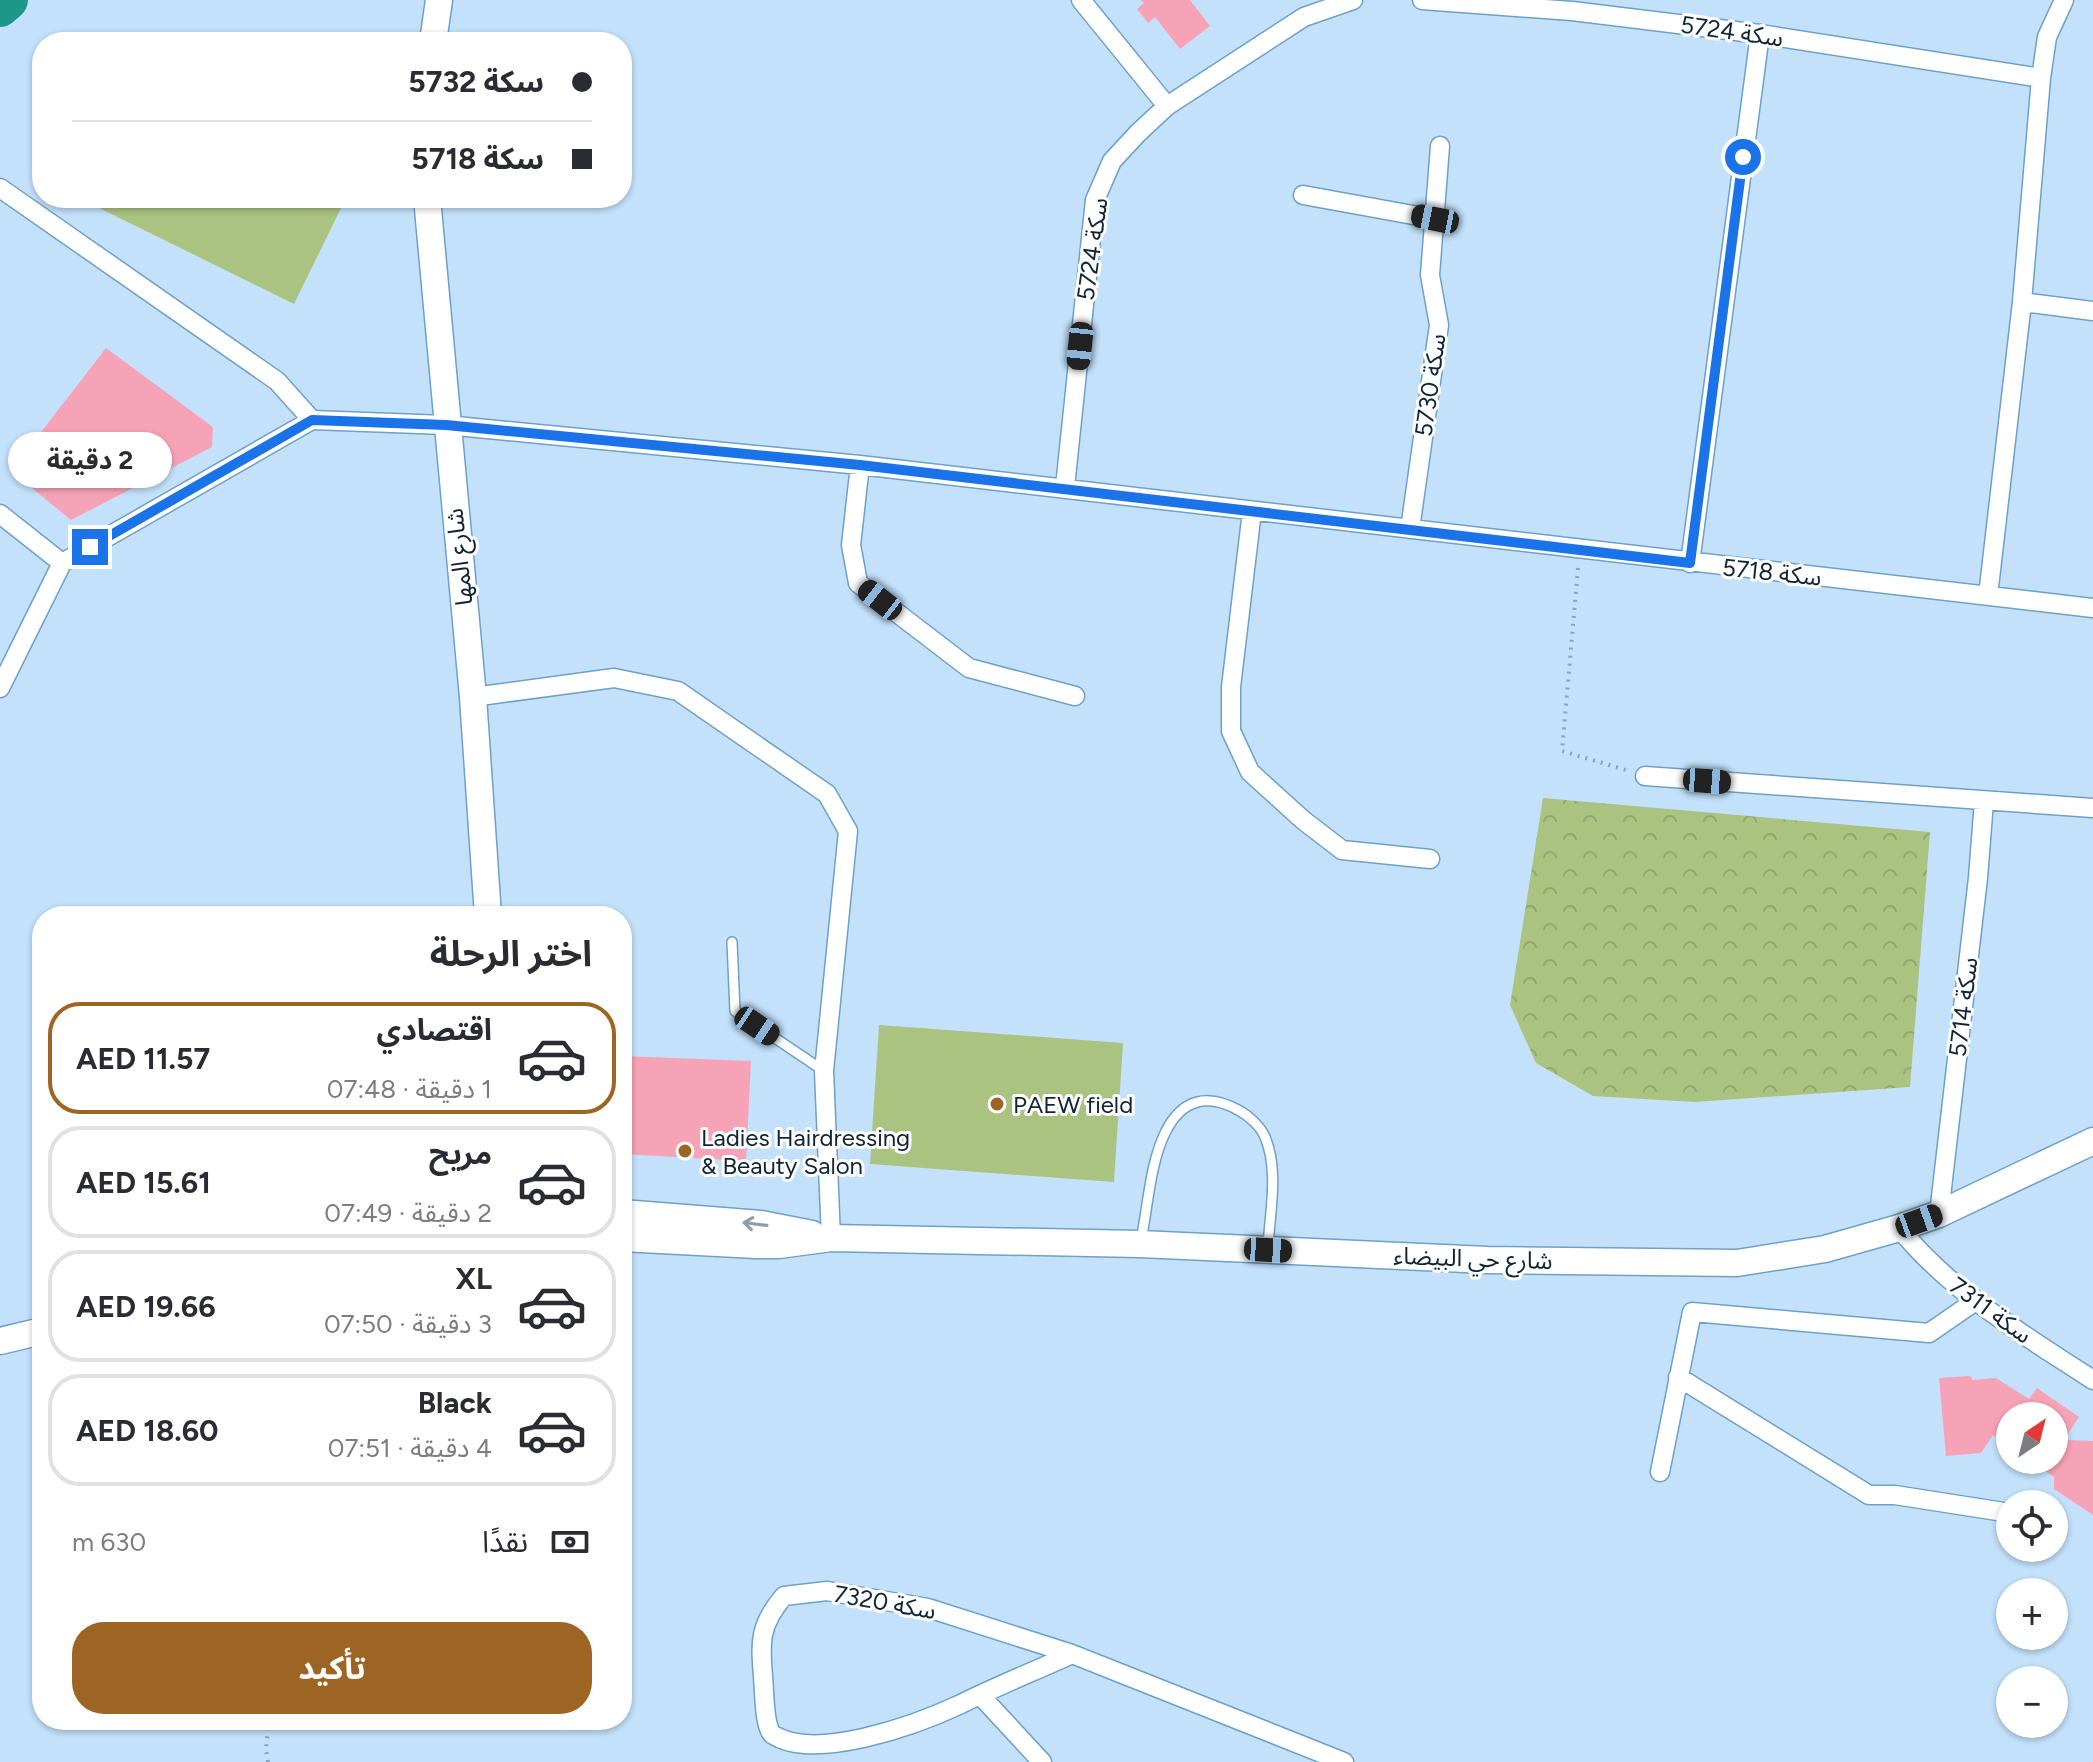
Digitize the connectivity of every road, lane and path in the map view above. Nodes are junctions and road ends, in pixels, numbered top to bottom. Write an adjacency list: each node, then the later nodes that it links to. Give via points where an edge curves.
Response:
1 (439, 0): 7 (main road)
2 (1081, 0): 10 (street)
3 (1353, 0): 10 (street, سكة 5724, via 1304,17)
4 (1422, 0): 6 (street, سكة 5724)
5 (2064, 0): 9 (street, via 2047,37)
6 (1573, 5): 8 (street, سكة 5724)
7 (434, 32)
8 (1760, 34): 9 (street, سكة 5724); 27 (street)
9 (2041, 78): 16 (street)
10 (1167, 106): 21 (street, سكة 5724, via 1112,161 1095,200)
11 (1440, 146): 15 (street, سكة 5730)
12 (0, 188): 18 (street, via 277,381)
13 (1303, 195): 15 (street)
14 (428, 208): 19 (main road, شارع المها)
15 (1435, 219): 24 (street, سكة 5730, via 1430,275 1439,325)
16 (2022, 302): 17 (street); 28 (street)
17 (2093, 311)
18 (312, 420): 19 (street, سكة 5718); 26 (street)
19 (446, 425): 20 (street, سكة 5718); 32 (main road, شارع المها)
20 (860, 465): 21 (street, سكة 5718); 31 (street, via 851,545 858,583 969,668)
21 (1065, 487): 22 (street, سكة 5718)
22 (1252, 511): 24 (street, سكة 5718); 36 (street, via 1231,687 1231,731 1250,772 1342,850)
23 (0, 514): 26 (street)
24 (1410, 529): 25 (street, سكة 5718)
25 (1579, 549): 27 (street, سكة 5718); 33 (path, via 1562,751)
26 (62, 563): 30 (street)
27 (1690, 563): 28 (street, سكة 5718)
28 (1988, 596): 29 (street, سكة 5718)
29 (2093, 608)
30 (0, 688)
31 (1075, 696)
32 (473, 697): 37 (main road, شارع المها); 39 (street, via 614,678 678,691 827,794 848,831)
33 (1645, 776): 34 (street)
34 (1984, 801): 35 (street); 42 (street, سكة 5714)
35 (2093, 808)
36 (1430, 859)
37 (487, 906)
38 (732, 942): 39 (lane, via 735,1011)
39 (824, 1071): 44 (street)
40 (2093, 1141): 42 (main road, شارع حي البيضاء)
41 (632, 1214): 44 (main road, one-way to 41, via 761,1224)
42 (1939, 1214): 43 (main road, شارع حي البيضاء)
43 (1899, 1228): 47 (main road, شارع حي البيضاء, via 1825,1249 1737,1263); 48 (street, سكة 7311)
44 (831, 1238): 45 (main road, via 779,1245); 46 (main road, شارع حي البيضاء)
45 (632, 1239)
46 (1140, 1244): 47 (main road, شارع حي البيضاء); 47 (lane, via 1165,1132 1186,1106 1208,1099 1246,1115 1264,1135 1272,1185)
47 (1268, 1250)
48 (1974, 1302): 51 (street, via 1929,1333 1692,1312); 52 (street, سكة 7311)
49 (32, 1333): 50 (main road)
50 (0, 1341)
51 (1678, 1377): 53 (street); 54 (street, via 1869,1495)
52 (2093, 1380)
53 (1660, 1472)
54 (1996, 1511)
55 (1072, 1654): 56 (street, سكة 7320); 56 (street, سكة 7320, via 928,1608 827,1591 784,1596 769,1613 761,1636 770,1733 787,1749 810,1758 858,1753); 60 (street, سكة 7320)
56 (980, 1695): 59 (street)
57 (268, 1730): 58 (path)
58 (268, 1762)
59 (1042, 1762)
60 (1344, 1762)

